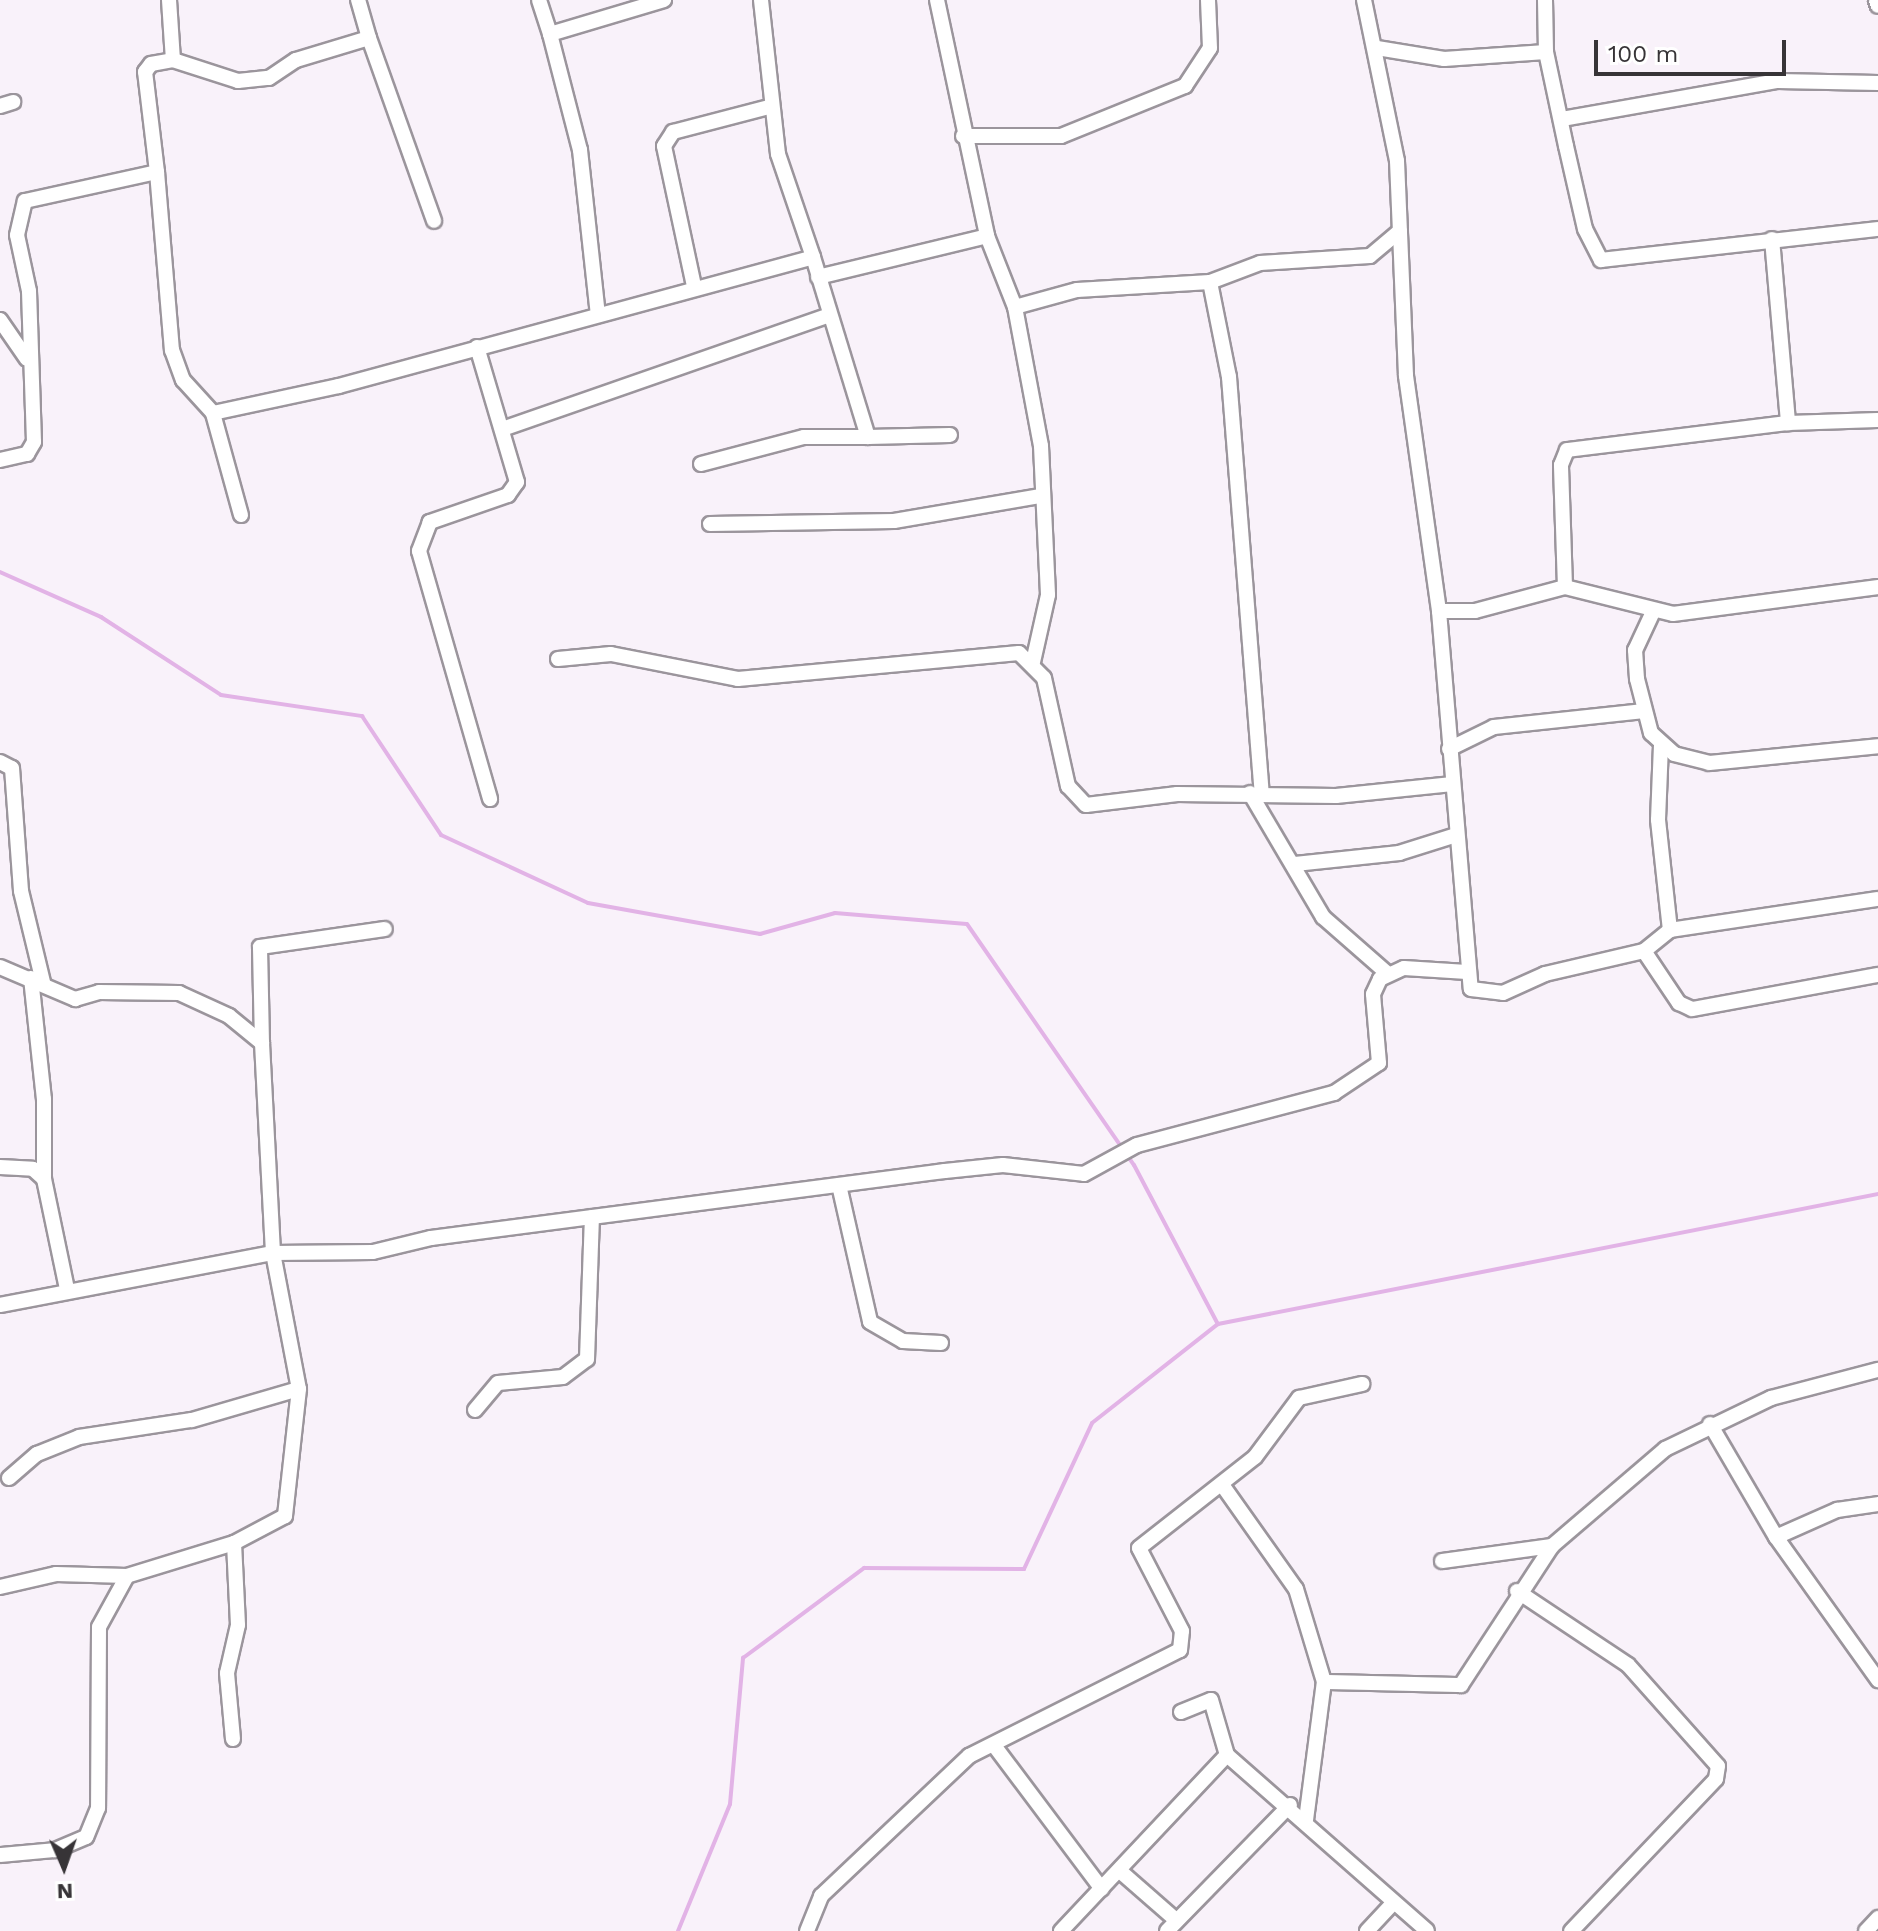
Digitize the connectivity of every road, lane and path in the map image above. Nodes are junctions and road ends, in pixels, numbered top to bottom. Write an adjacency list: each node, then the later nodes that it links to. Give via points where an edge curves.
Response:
1 (169, 0): 16 (street)
2 (358, 0): 13 (street)
3 (539, 0): 12 (street)
4 (664, 0): 12 (street)
5 (761, 0): 18 (street)
6 (937, 0): 20 (street)
7 (1208, 0): 20 (street, via 1210,48 1185,86 1061,136)
8 (1364, 0): 14 (street)
9 (1545, 0): 15 (street)
10 (1876, 0): 11 (street)
11 (1878, 6)
12 (550, 34): 32 (street, via 580,150)
13 (369, 38): 16 (street, via 251,81); 22 (street)
14 (1377, 48): 15 (street, via 1444,59); 24 (street)
15 (1546, 52): 19 (street)
16 (173, 60): 21 (street, via 145,72)
17 (1878, 83): 19 (street, via 1778,81)
18 (769, 107): 27 (street); 30 (street, via 673,132 664,146)
19 (1562, 119): 26 (street, via 1585,229 1601,260)
20 (963, 136): 25 (street)
21 (157, 172): 36 (street, via 31,197 21,206); 37 (street, via 172,350 183,380)
22 (434, 221)
23 (1878, 229): 26 (street)
24 (1400, 231): 29 (street, via 1370,256 1260,263); 50 (street, via 1406,376)
25 (987, 236): 28 (street); 31 (street)
26 (1772, 239): 39 (street)
27 (813, 257): 28 (street); 30 (street)
28 (818, 277): 33 (street)
29 (1210, 282): 31 (street, via 1077,290); 60 (street, via 1229,377)
30 (694, 286): 32 (street)
31 (1015, 307): 45 (street, via 1041,446)
32 (598, 315): 35 (street)
33 (827, 316): 40 (street); 42 (street, via 848,357)
34 (0, 320): 36 (street)
35 (477, 347): 37 (street); 40 (street)
36 (27, 359): 43 (street, via 32,449)
37 (213, 413): 46 (street)
38 (1878, 420): 39 (street)
39 (1788, 423): 48 (street, via 1567,450 1561,465)
40 (505, 428): 61 (street, via 513,490 430,522 419,551)
41 (950, 435): 42 (street)
42 (868, 437): 44 (street, via 804,437)
43 (0, 460)
44 (701, 464)
45 (1041, 496): 47 (street, via 894,521); 53 (street, via 1048,595)
46 (241, 515)
47 (710, 524)
48 (1565, 587): 50 (street, via 1475,611); 51 (street)
49 (1878, 587): 51 (street)
50 (1439, 611): 57 (street)
51 (1652, 614): 54 (street, via 1635,650)
52 (558, 659): 53 (street, via 611,654 738,679 1000,649)
53 (1033, 662): 60 (street, via 1044,678 1075,800 1107,807 1177,794)
54 (1644, 711): 55 (street); 57 (street, via 1494,727)
55 (1661, 745): 56 (street, via 1709,763); 66 (street, via 1658,820)
56 (1878, 746)
57 (1449, 749): 59 (street)
58 (0, 762): 72 (street, via 12,768 21,891)
59 (1452, 784): 60 (street, via 1336,796); 62 (street)
60 (1256, 793): 63 (street)
61 (490, 799)
62 (1456, 835): 63 (street, via 1399,853); 69 (street)
63 (1295, 864): 70 (street, via 1323,917)
64 (1878, 899): 66 (street)
65 (385, 929): 73 (street, via 260,947)
66 (1670, 930): 67 (street)
67 (1644, 951): 69 (street, via 1545,974 1498,995 1471,989); 71 (street, via 1679,1003 1692,1009)
68 (0, 967): 72 (street)
69 (1467, 972): 70 (street)
70 (1387, 973): 76 (street, via 1373,994 1378,1066 1334,1093 1137,1145 1084,1174 1003,1165)
71 (1878, 975)
72 (37, 980): 73 (street, via 75,999 99,992 179,993 229,1016); 75 (street)
73 (262, 1043): 78 (street)
74 (0, 1167): 75 (street, via 33,1169)
75 (44, 1179): 79 (street)
76 (839, 1185): 77 (street); 81 (street, via 870,1322 903,1341)
77 (592, 1217): 78 (street, via 373,1252); 85 (street, via 587,1359 563,1377 498,1383)
78 (273, 1253): 79 (street); 84 (street)
79 (67, 1289): 80 (street)
80 (0, 1305)
81 (941, 1343)
82 (1878, 1370): 86 (street, via 1804,1386)
83 (1362, 1384): 88 (street, via 1299,1398 1274,1437)
84 (299, 1389): 87 (street, via 192,1420 79,1437 37,1454); 91 (street, via 289,1507 278,1524)
85 (475, 1410)
86 (1710, 1424): 90 (street); 92 (street, via 1665,1449)
87 (9, 1478)
88 (1223, 1486): 98 (street, via 1296,1589); 101 (street, via 1139,1548 1182,1631 1180,1650)
89 (1878, 1504): 90 (street, via 1837,1510)
90 (1776, 1537): 97 (street)
91 (234, 1543): 94 (street); 100 (street, via 238,1625 227,1673)
92 (1552, 1546): 93 (street); 96 (street)
93 (1442, 1561)
94 (127, 1576): 95 (street, via 56,1574); 105 (street, via 96,1648 93,1826 73,1846)
95 (0, 1587)
96 (1517, 1591): 98 (street, via 1481,1663 1461,1685); 115 (street, via 1628,1665 1718,1766 1716,1779)
97 (1878, 1680)
98 (1324, 1682): 104 (street)
99 (1181, 1712): 102 (street, via 1211,1700)
100 (233, 1739)
101 (996, 1748): 107 (street); 111 (street, via 969,1756 848,1878 821,1896)
102 (1227, 1755): 103 (street); 106 (street)
103 (1290, 1805): 104 (street); 110 (street)
104 (1306, 1820): 108 (street)
105 (0, 1855)
106 (1121, 1872): 107 (street); 110 (street)
107 (1102, 1889): 112 (street)
108 (1392, 1904): 113 (street); 114 (street)
109 (1878, 1918): 116 (street)
110 (1172, 1926)
111 (807, 1931)
112 (1061, 1931)
113 (1367, 1931)
114 (1427, 1931)
115 (1571, 1931)
116 (1866, 1931)

